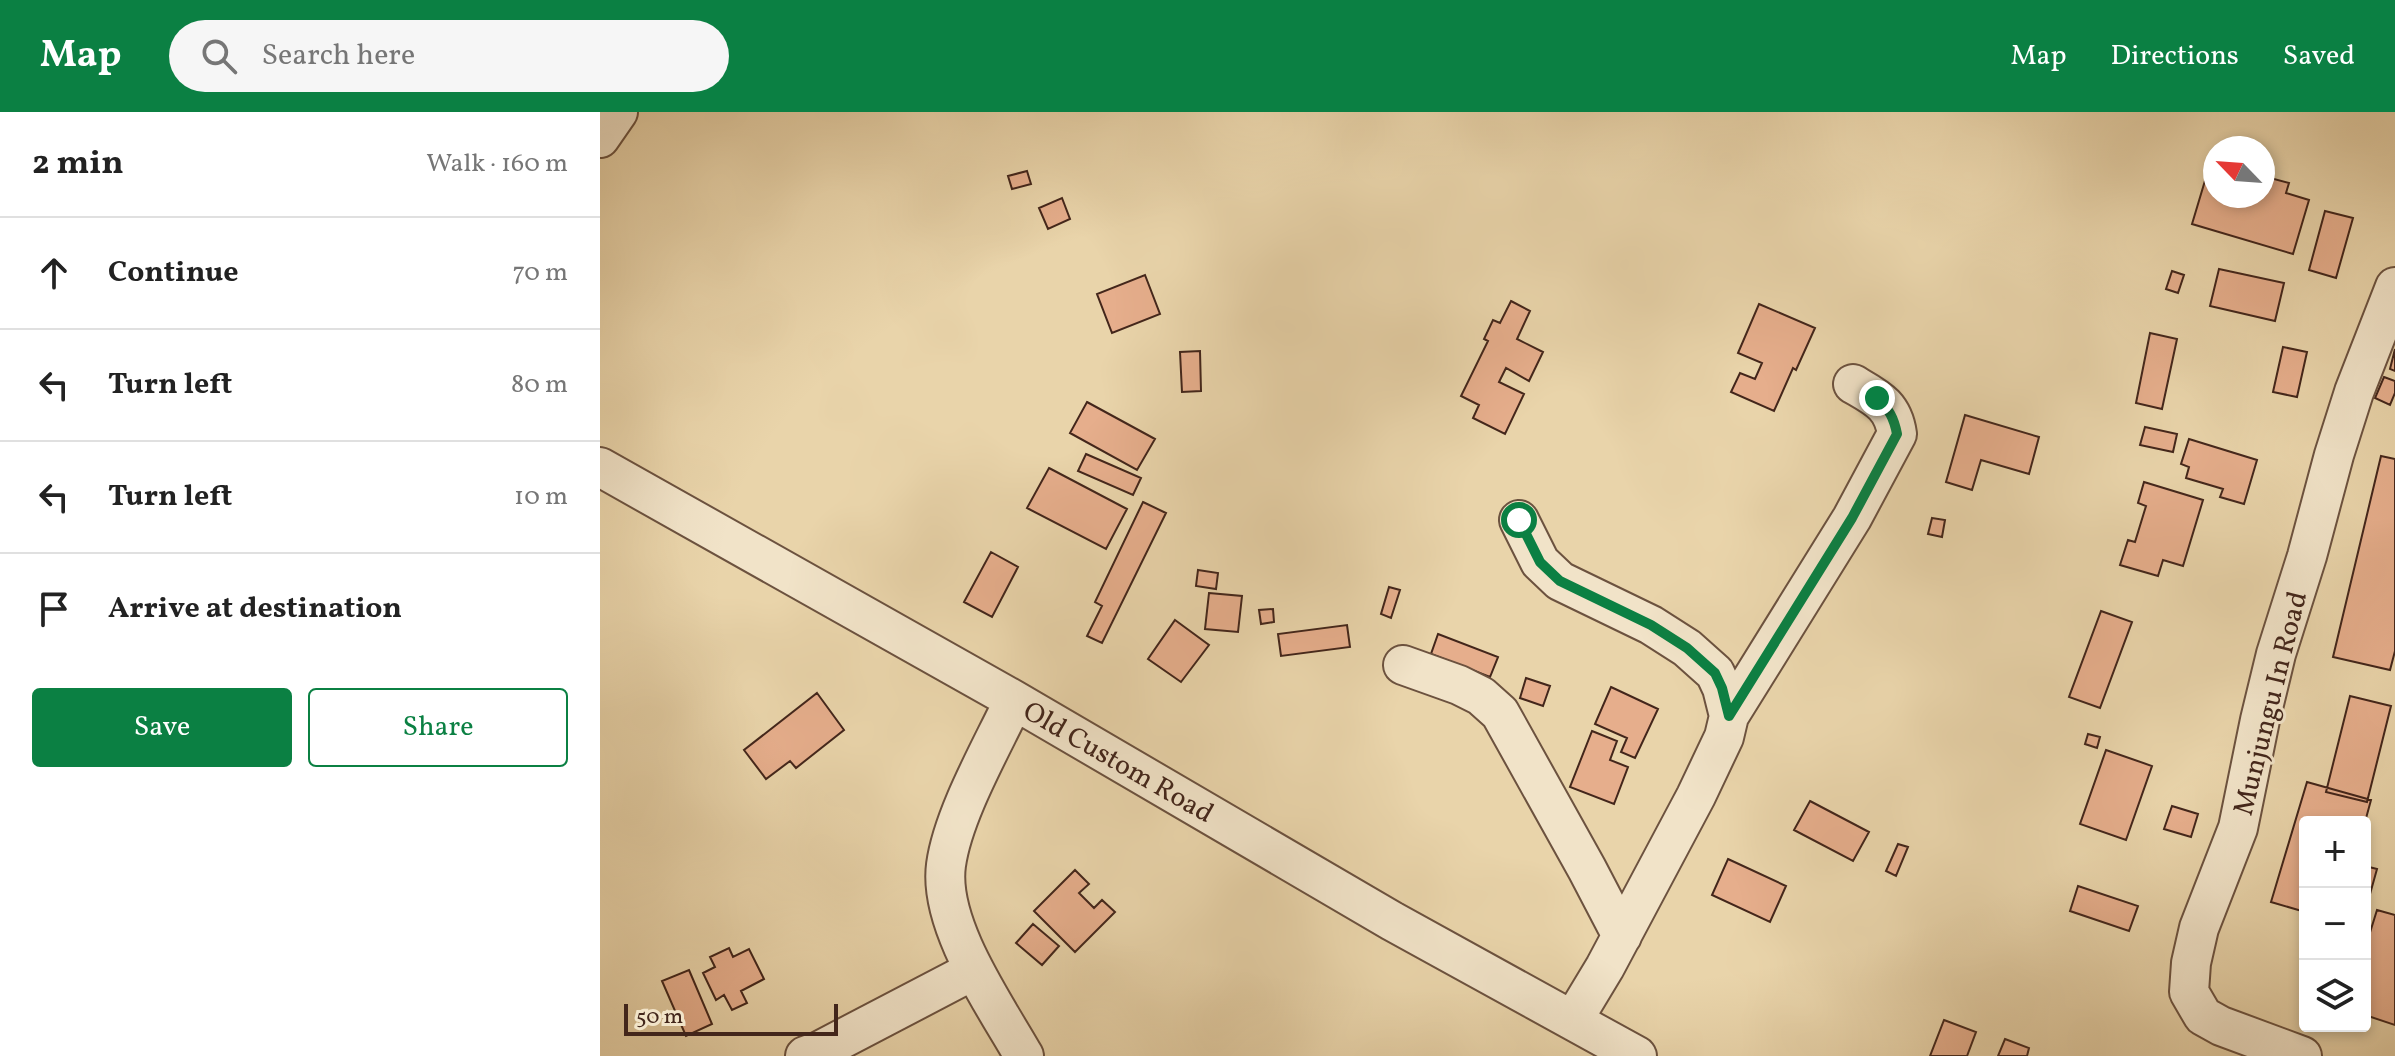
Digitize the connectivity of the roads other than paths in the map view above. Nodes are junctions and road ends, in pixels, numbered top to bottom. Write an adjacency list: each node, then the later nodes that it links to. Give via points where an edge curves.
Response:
1 (618, 112): 2 (street)
2 (600, 138)
3 (2395, 287): 16 (street, Munjungu In Road, via 2334,455 2276,654 2238,828 2191,963 2189,992 2203,1016)
4 (1853, 384): 9 (street, via 1887,408 1897,434 1852,518)
5 (600, 467): 8 (street, Old Custom Road)
6 (1519, 520): 9 (street, via 1540,562 1560,581 1651,625 1715,673)
7 (1403, 665): 10 (street, via 1470,690 1500,713)
8 (1014, 700): 11 (street, via 960,815 946,865 948,904); 12 (street, Old Custom Road, via 1392,921)
9 (1729, 716): 10 (street, via 1696,796)
10 (1622, 936): 12 (street)
11 (974, 970): 14 (street); 15 (street)
12 (1573, 1020): 13 (street, Old Custom Road)
13 (1617, 1052)
14 (805, 1056)
15 (1024, 1056)
16 (2302, 1056)

